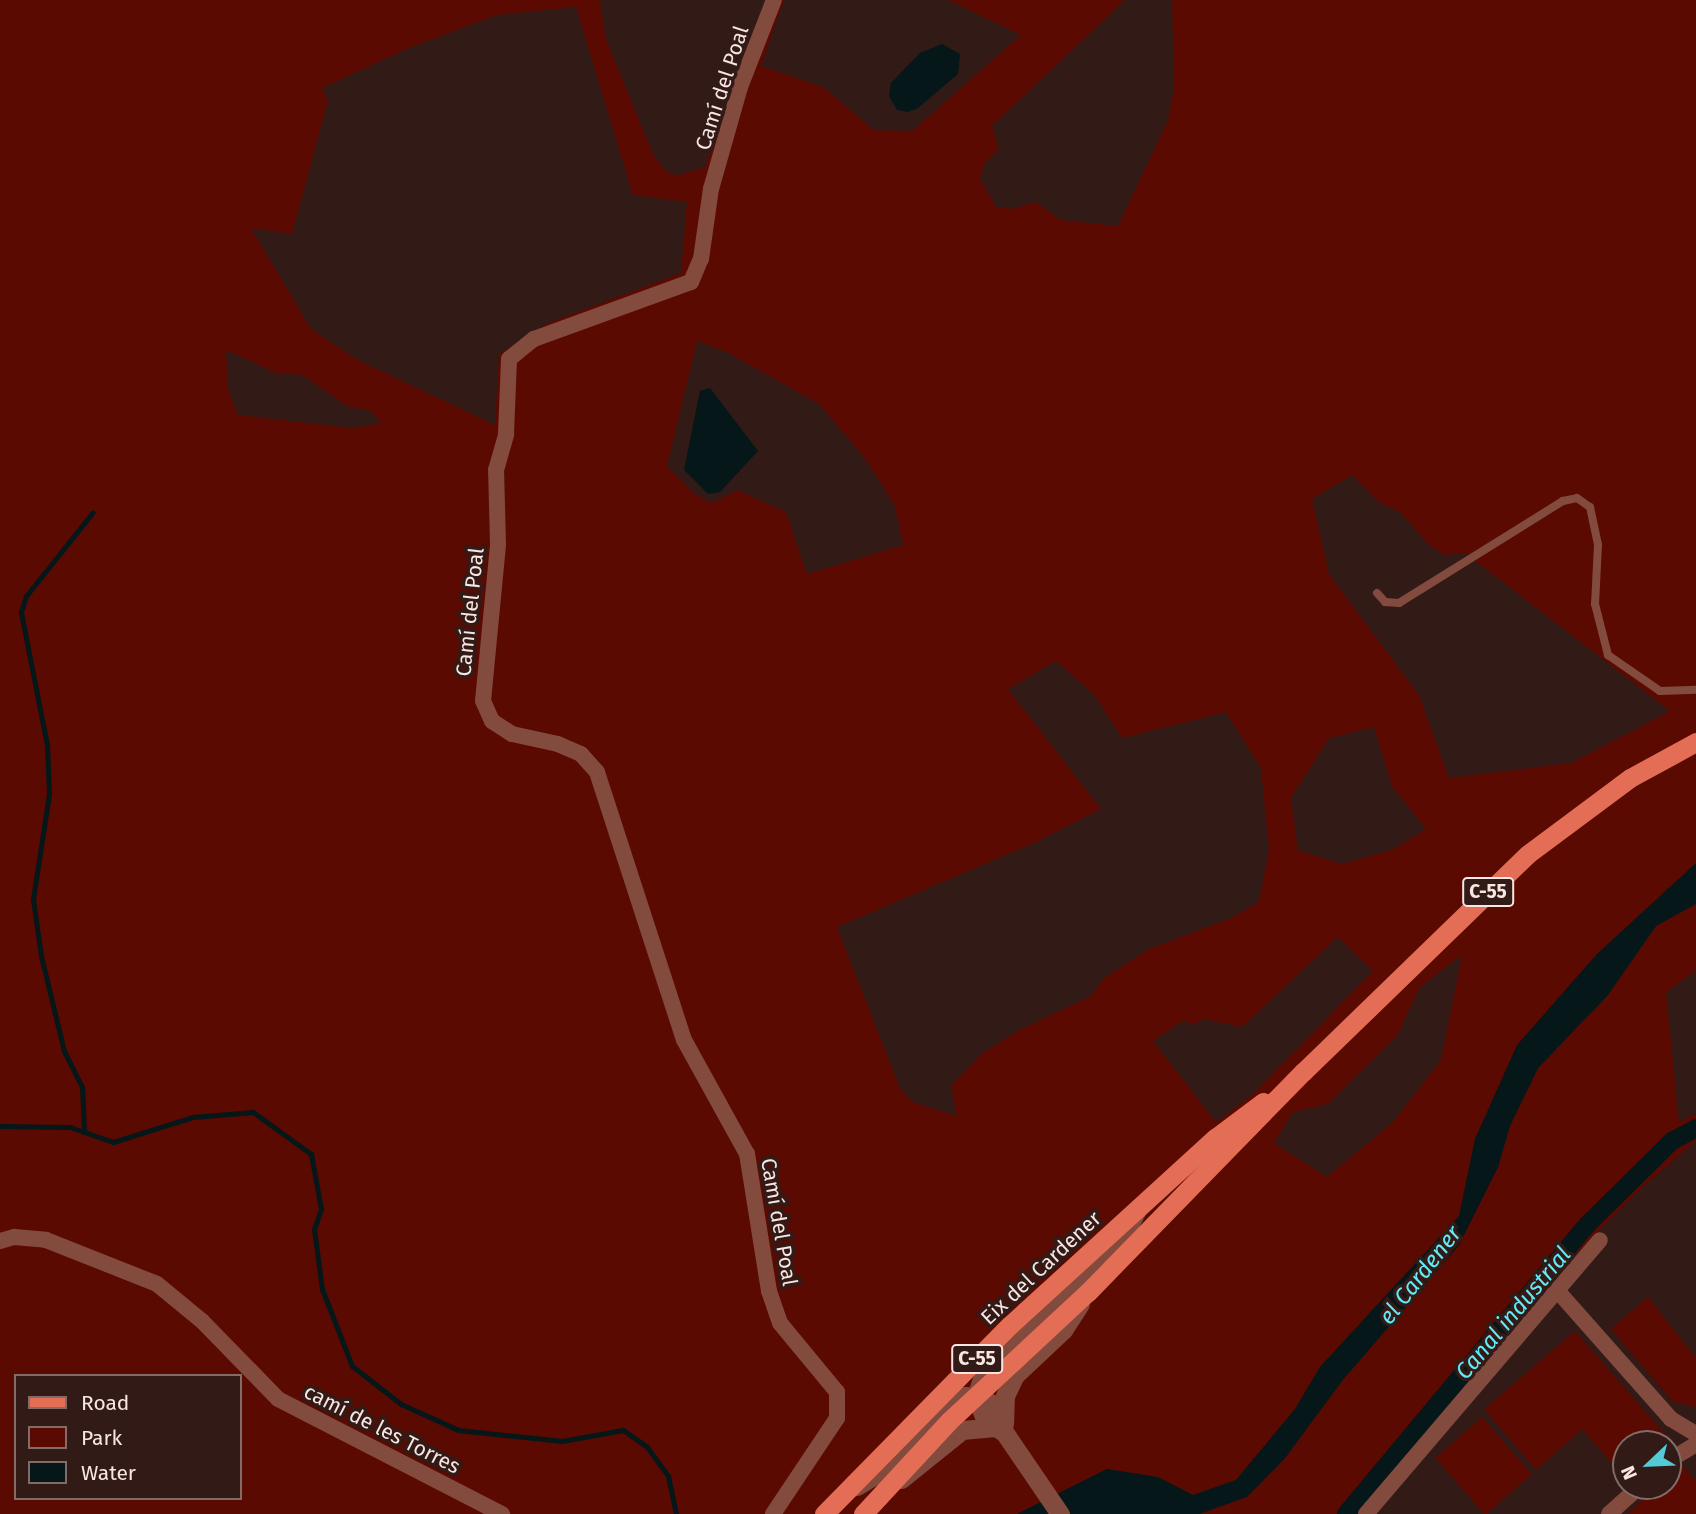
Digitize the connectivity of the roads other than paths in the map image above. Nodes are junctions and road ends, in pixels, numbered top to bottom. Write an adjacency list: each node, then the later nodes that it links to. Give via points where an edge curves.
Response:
1 (774, 0): 18 (street, Camí del Poal, via 740,86 711,189 701,259 691,282 534,339 509,359 506,434 496,470 498,544 483,701 492,721 512,734 581,754 597,772 684,1040 747,1154 769,1291 780,1323 837,1392 837,1418)
2 (1377, 593): 3 (lane, via 1385,602 1399,603 1563,501 1577,498 1590,506 1598,545 1595,604 1608,655 1660,691)
3 (1696, 690)
4 (1696, 742): 5 (main road, Eix del Cardener / C-55, via 1608,792 1528,854)
5 (1303, 1072): 6 (main road, Eix del Cardener / C-55, via 1215,1138); 10 (main road, Eix del Cardener / C-55)
6 (1136, 1211): 11 (street, via 1123,1238 1104,1260 982,1375); 15 (main road, Eix del Cardener / C-55, via 1010,1325)
7 (1600, 1240): 9 (street)
8 (0, 1241): 17 (street, camí de les Torres, via 14,1237 46,1240 156,1284 202,1321 278,1399)
9 (1555, 1288): 13 (street, via 1671,1419); 22 (street)
10 (1088, 1292): 11 (main road, C-55); 12 (street, via 1063,1330 1015,1375 1005,1396)
11 (976, 1397): 12 (street, via 990,1403); 14 (main road, C-55); 15 (street, via 966,1396 939,1412 881,1471)
12 (1004, 1430): 14 (street, via 962,1430); 21 (street)
13 (1696, 1434)
14 (886, 1489): 20 (main road, C-55)
15 (842, 1496): 19 (main road, Eix del Cardener / C-55)
16 (1624, 1500): 23 (street)
17 (502, 1514)
18 (773, 1514)
19 (824, 1514)
20 (863, 1514)
21 (1060, 1514)
22 (1366, 1514)
23 (1609, 1514)

